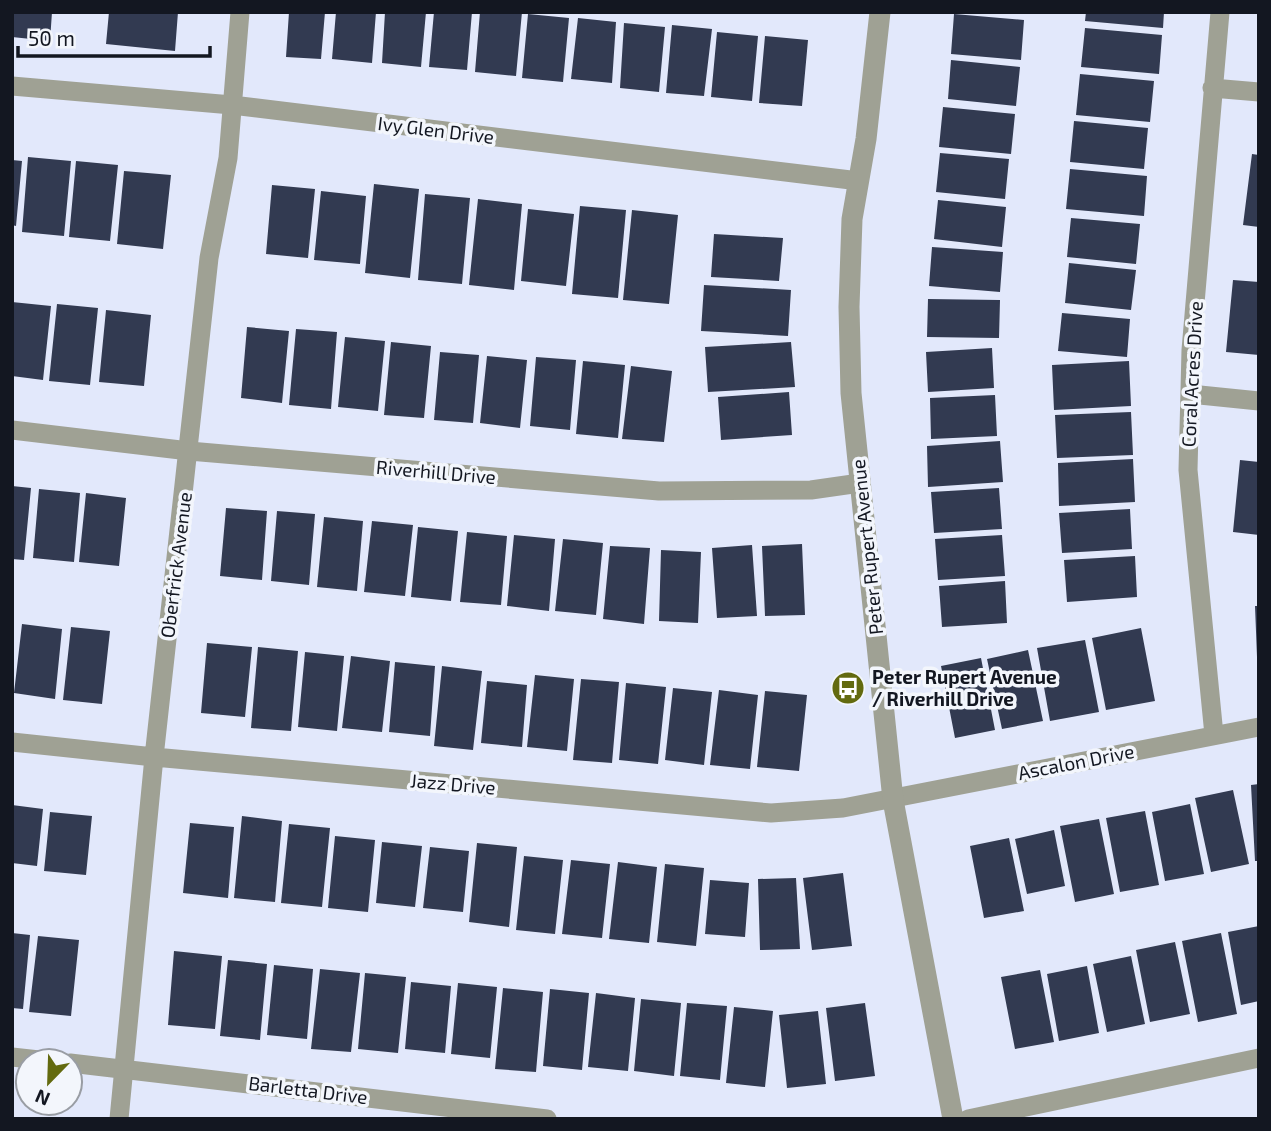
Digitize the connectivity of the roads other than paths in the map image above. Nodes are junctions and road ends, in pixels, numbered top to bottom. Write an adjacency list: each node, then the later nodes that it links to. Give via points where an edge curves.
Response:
1 (240, 12): 7 (street, Oberfrick Avenue)
2 (880, 12): 8 (street, Peter Rupert Avenue)
3 (1220, 12): 5 (street, Coral Acres Drive)
4 (12, 86): 7 (street, Ivy Glen Drive)
5 (1212, 88): 6 (street); 9 (street, Coral Acres Drive)
6 (1259, 92)
7 (232, 105): 8 (street, Ivy Glen Drive); 12 (street, Oberfrick Avenue, via 228,158 209,258)
8 (859, 181): 13 (street, Peter Rupert Avenue, via 852,219 849,307)
9 (1190, 394): 10 (street); 15 (street, Coral Acres Drive, via 1188,470)
10 (1259, 401)
11 (12, 430): 12 (street, Riverhill Drive)
12 (189, 451): 13 (street, Riverhill Drive, via 659,491 811,490); 17 (street, Oberfrick Avenue)
13 (860, 483): 18 (street, Peter Rupert Avenue)
14 (1259, 727): 15 (street, Ascalon Drive)
15 (1214, 735): 18 (street, Ascalon Drive)
16 (12, 742): 17 (street, Jazz Drive)
17 (153, 757): 18 (street, Jazz Drive, via 771,813); 21 (street, Oberfrick Avenue)
18 (893, 800): 24 (street, Peter Rupert Avenue)
19 (1259, 1058): 25 (street)
20 (84, 1064): 21 (street, Barletta Drive)
21 (123, 1068): 22 (street, Oberfrick Avenue); 23 (street, Barletta Drive)
22 (119, 1119)
23 (547, 1119)
24 (953, 1119)
25 (968, 1119)

